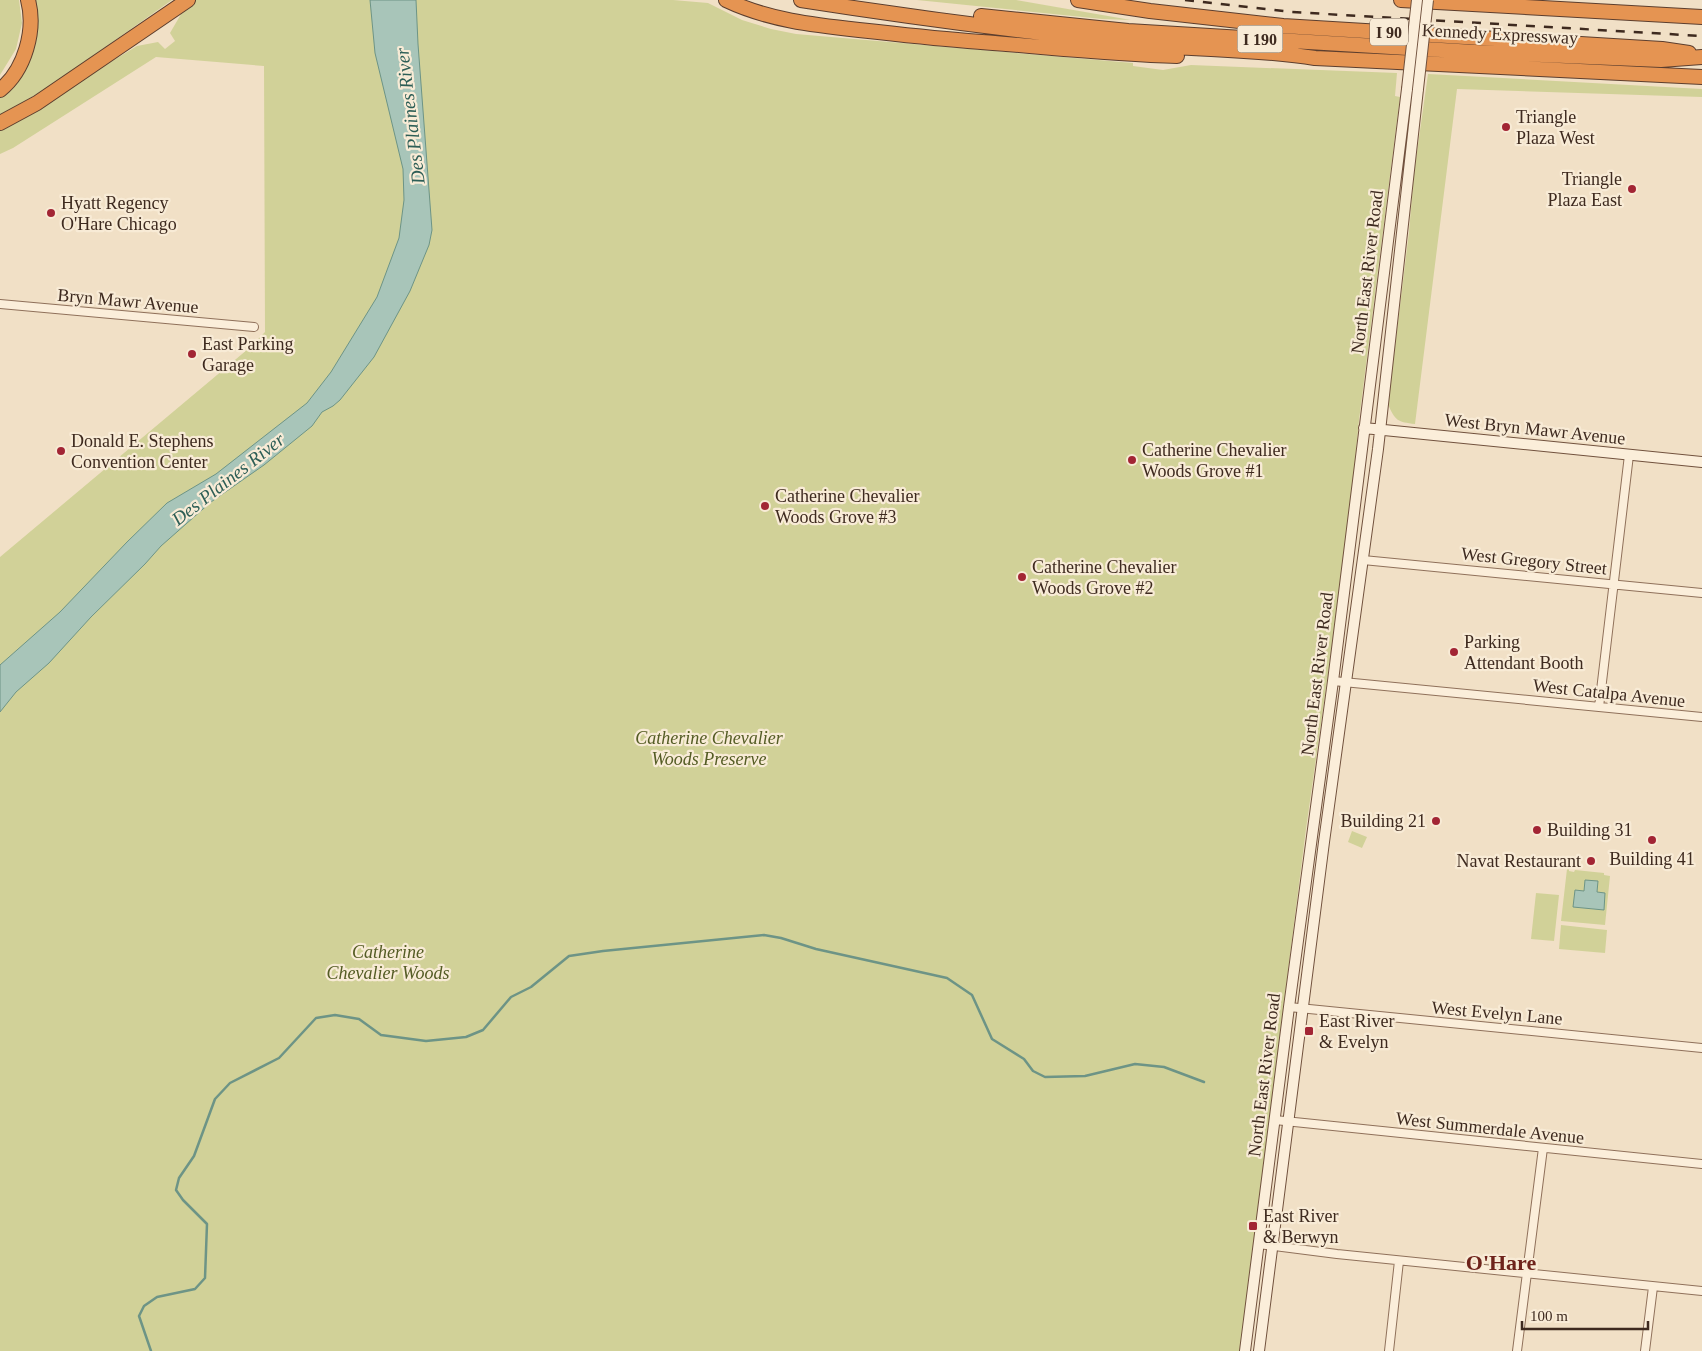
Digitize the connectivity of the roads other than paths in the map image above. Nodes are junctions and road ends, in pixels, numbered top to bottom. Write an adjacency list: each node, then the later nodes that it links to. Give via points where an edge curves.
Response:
1 (28, 0): 15 (highway, via 31,16 28,44 11,79)
2 (188, 0): 16 (highway, via 37,103)
3 (726, 0): 12 (highway, via 758,13 794,22 915,36 1132,54)
4 (801, 0): 12 (highway, via 1103,40)
5 (818, 0): 11 (highway, Kennedy Expressway / I 190, via 1128,31 1474,52 1661,60)
6 (1078, 0): 11 (highway, I 90, via 1282,26 1662,49)
7 (1401, 0): 10 (highway, I 90)
8 (1417, 0): 14 (main road, North East River Road, bridge)
9 (1428, 0): 14 (main road, North East River Road, bridge)
10 (1702, 18)
11 (1702, 56)
12 (1315, 58): 13 (highway)
13 (1702, 77)
14 (1412, 89): 19 (main road, North East River Road); 20 (main road, North East River Road)
15 (0, 90)
16 (0, 123)
17 (0, 304): 18 (street, Bryn Mawr Avenue)
18 (254, 327)
19 (1364, 428): 20 (main road, West Bryn Mawr Avenue); 26 (main road, North East River Road)
20 (1380, 430): 21 (main road, West Bryn Mawr Avenue); 23 (main road, North East River Road)
21 (1630, 455): 22 (main road, West Bryn Mawr Avenue); 24 (street)
22 (1702, 462)
23 (1363, 560): 24 (street, West Gregory Street); 27 (main road, North East River Road)
24 (1614, 584): 25 (street, West Gregory Street); 28 (street)
25 (1702, 593)
26 (1334, 680): 27 (street, West Catalpa Avenue); 30 (main road, North East River Road)
27 (1347, 682): 28 (street, West Catalpa Avenue); 31 (main road, North East River Road)
28 (1599, 707): 29 (street, West Catalpa Avenue)
29 (1702, 717)
30 (1289, 1007): 31 (street, West Evelyn Lane); 33 (main road, North East River Road)
31 (1302, 1009): 32 (street, West Evelyn Lane); 34 (main road, North East River Road)
32 (1702, 1048)
33 (1274, 1120): 34 (street, West Summerdale Avenue); 37 (main road, North East River Road)
34 (1288, 1122): 35 (street, West Summerdale Avenue); 38 (main road, North East River Road)
35 (1542, 1148): 36 (street, West Summerdale Avenue); 40 (street)
36 (1702, 1164)
37 (1258, 1244): 38 (street); 43 (main road, North East River Road)
38 (1272, 1246): 39 (street); 44 (main road, North East River Road)
39 (1399, 1261): 40 (street); 45 (street)
40 (1527, 1274): 41 (street); 46 (street)
41 (1653, 1286): 42 (street); 47 (street)
42 (1702, 1291)
43 (1245, 1351)
44 (1259, 1351)
45 (1388, 1351)
46 (1517, 1351)
47 (1645, 1351)

